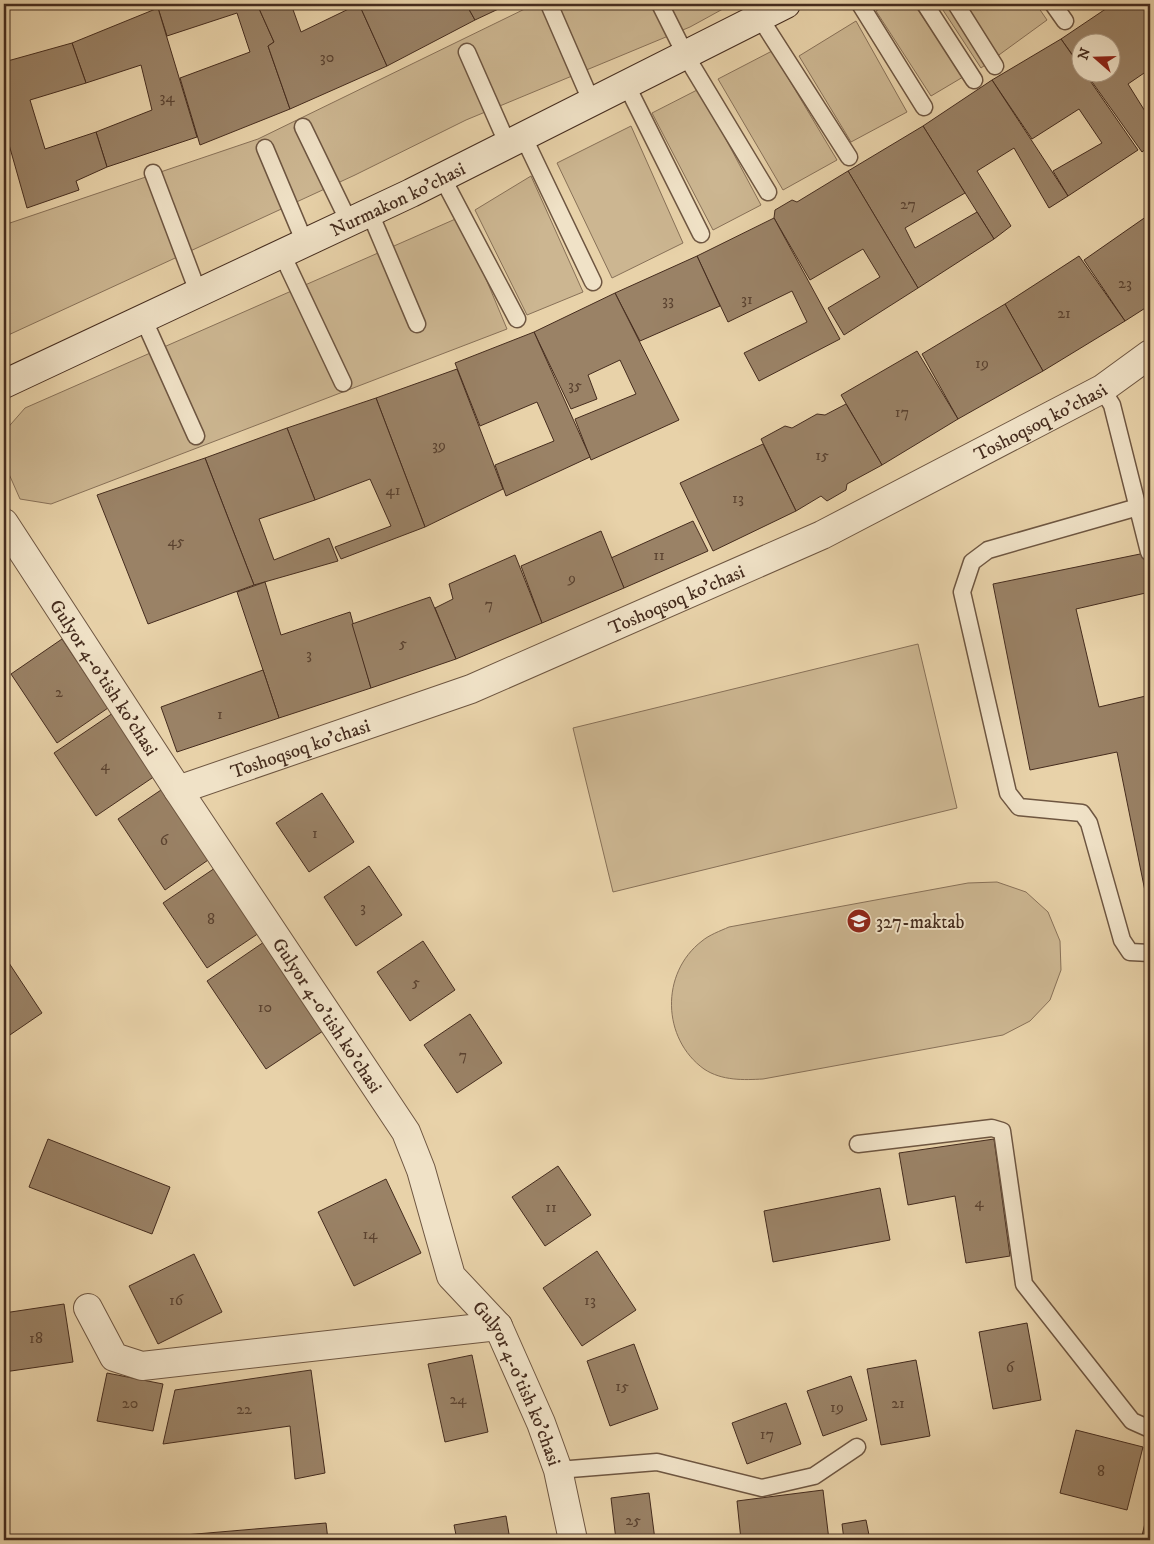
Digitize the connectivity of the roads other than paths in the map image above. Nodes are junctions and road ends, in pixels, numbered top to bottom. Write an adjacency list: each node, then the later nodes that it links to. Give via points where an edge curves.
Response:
1 (549, 4): 15 (lane)
2 (660, 4): 11 (lane)
3 (786, 4): 8 (street, Nurmakon ko'chasi)
4 (860, 4): 16 (lane)
5 (925, 4): 13 (lane)
6 (956, 4): 12 (lane)
7 (1053, 4): 9 (lane)
8 (760, 18): 11 (street, Nurmakon ko'chasi); 20 (lane)
9 (1065, 21)
10 (467, 52): 18 (lane)
11 (686, 56): 14 (street, Nurmakon ko'chasi); 23 (lane)
12 (995, 66)
13 (974, 80)
14 (627, 86): 15 (street, Nurmakon ko'chasi); 25 (lane)
15 (592, 103): 18 (street, Nurmakon ko'chasi)
16 (924, 107)
17 (303, 127): 24 (lane)
18 (516, 142): 22 (street, Nurmakon ko'chasi); 27 (lane)
19 (265, 148): 26 (lane)
20 (850, 157)
21 (153, 173): 28 (lane)
22 (442, 177): 24 (street, Nurmakon ko'chasi); 30 (lane)
23 (768, 192)
24 (360, 217): 26 (street, Nurmakon ko'chasi); 31 (lane)
25 (701, 234)
26 (293, 248): 28 (street, Nurmakon ko'chasi); 33 (lane)
27 (593, 282)
28 (198, 292): 29 (street, Nurmakon ko'chasi)
29 (143, 318): 34 (street, Nurmakon ko'chasi); 36 (lane)
30 (518, 319)
31 (417, 324)
32 (1150, 354): 35 (street, Toshoqsoq ko'chasi)
33 (343, 383)
34 (4, 384)
35 (1102, 389): 37 (lane, via 1112,405); 40 (street, Toshoqsoq ko'chasi, via 822,535 471,689)
36 (196, 436)
37 (1138, 507): 39 (lane); 41 (lane, via 988,550 972,562 962,592 1008,793 1019,807 1082,813 1089,823 1122,940 1130,952)
38 (4, 523): 40 (street, Gulyor 4-o'tish ko'chasi)
39 (1149, 552)
40 (178, 790): 44 (street, Gulyor 4-o'tish ko'chasi, via 406,1132 421,1170 451,1276)
41 (1150, 952)
42 (858, 1144): 45 (lane, via 992,1128 1002,1131 1024,1284 1132,1421)
43 (88, 1308): 44 (street, via 114,1357 142,1366)
44 (498, 1326): 47 (street, Gulyor 4-o'tish ko'chasi)
45 (1150, 1429)
46 (857, 1447): 47 (lane, via 814,1476 762,1488 657,1462)
47 (558, 1470): 48 (street, Gulyor 4-o'tish ko'chasi)
48 (573, 1540)

